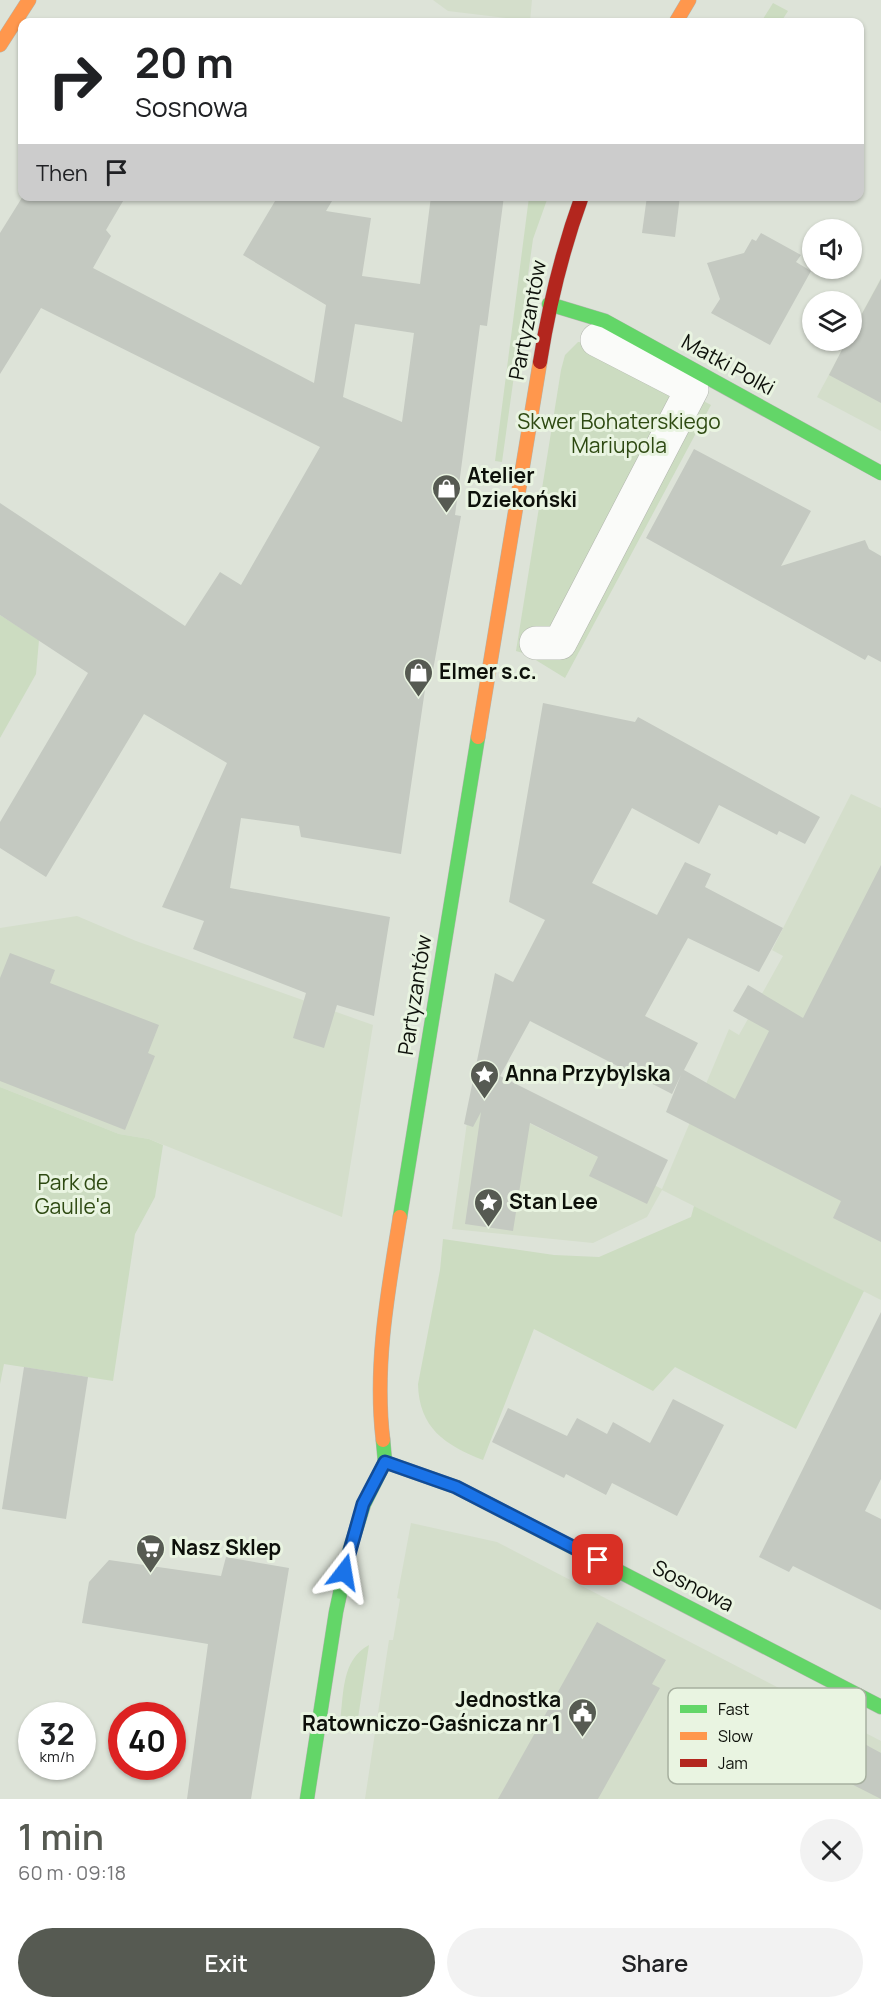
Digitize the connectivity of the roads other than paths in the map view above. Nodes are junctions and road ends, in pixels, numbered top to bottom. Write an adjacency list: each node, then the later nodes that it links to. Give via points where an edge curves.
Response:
1 (29, 0): 4 (street)
2 (689, 0): 3 (street)
3 (678, 18)
4 (0, 45)
5 (580, 201): 6 (street, Partyzantów)
6 (549, 304): 8 (street, Matki Polki, via 605,321); 10 (street, Partyzantów, via 389,1282 380,1386)
7 (597, 340): 9 (street, via 692,389 560,643)
8 (881, 473)
9 (536, 643)
10 (385, 1462): 11 (street, Sosnowa, via 456,1487); 14 (street, via 363,1504 349,1552)
11 (844, 1688)
12 (866, 1699): 13 (street, Sosnowa)
13 (881, 1707)
14 (307, 1799)

